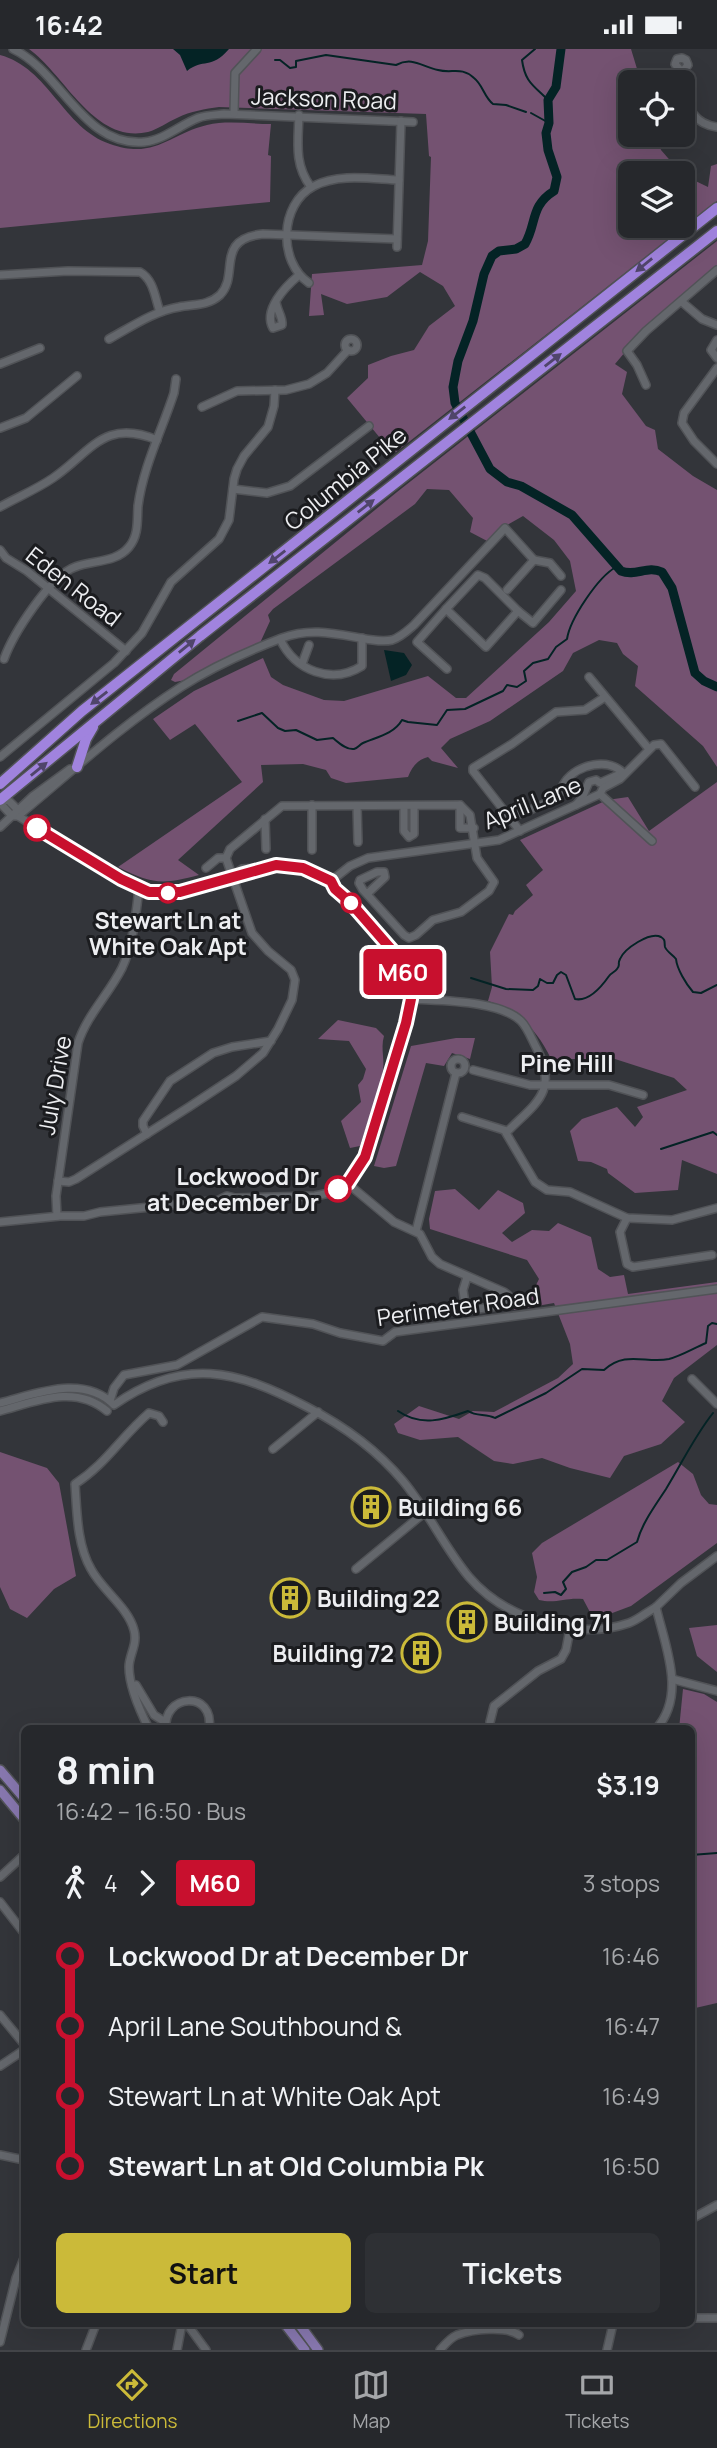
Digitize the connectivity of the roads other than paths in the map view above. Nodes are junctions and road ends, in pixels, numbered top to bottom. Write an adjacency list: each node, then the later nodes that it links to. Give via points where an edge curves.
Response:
1 (13, 49): 3 (street, Jackson Road, via 32,60 96,127 113,138 153,140 203,116)
2 (257, 49): 3 (street, Jackson Road, via 235,73)
3 (234, 113): 4 (street, Jackson Road)
4 (299, 115): 6 (street, Jackson Road); 10 (street, via 298,156)
5 (695, 118): 8 (street)
6 (401, 121): 7 (street, Jackson Road); 9 (street)
7 (413, 121)
8 (717, 127)
9 (399, 180): 10 (street, via 346,178); 13 (street, via 397,243)
10 (311, 187): 13 (street, via 295,207)
11 (717, 208): 60 (highway, Columbia Pike, one-way to 60)
12 (717, 231): 59 (highway, Columbia Pike, one-way to 12)
13 (286, 235): 16 (street); 20 (street, via 247,237 232,251 226,284 218,296 205,304)
14 (717, 270): 19 (street)
15 (0, 275): 20 (street, via 140,272 151,283)
16 (298, 276): 17 (street); 18 (street)
17 (309, 283)
18 (276, 302)
19 (682, 302): 21 (street); 31 (street, via 627,351)
20 (160, 312): 22 (street)
21 (717, 325)
22 (109, 338)
23 (717, 339): 26 (street, via 711,350)
24 (40, 348): 27 (street)
25 (348, 350): 32 (street, via 335,366 309,384)
26 (717, 358)
27 (0, 364)
28 (717, 368): 37 (street, via 684,413 682,423)
29 (76, 376): 35 (street, via 26,418)
30 (176, 379): 36 (street)
31 (646, 386)
32 (275, 390): 33 (street, via 237,391); 38 (street, via 272,418 241,463)
33 (202, 407)
34 (369, 426): 38 (street, via 290,486 267,493)
35 (0, 428)
36 (157, 440): 39 (street, via 133,432 106,436 52,478); 44 (street, via 143,480 137,528 130,545 113,558 71,568)
37 (717, 464)
38 (233, 489): 53 (street, via 229,520 219,539 171,582 157,610)
39 (0, 506)
40 (0, 550): 44 (street, Eden Road)
41 (534, 560): 42 (street, via 550,563); 43 (street, via 505,527); 47 (street)
42 (561, 576)
43 (454, 582): 45 (street); 50 (street, via 403,635 387,641)
44 (50, 589): 53 (street, Eden Road); 54 (street, via 22,622)
45 (463, 590): 47 (street, via 480,575); 48 (street)
46 (561, 590): 49 (street, via 533,623)
47 (505, 592): 49 (street)
48 (446, 609): 49 (street, via 486,647); 56 (street, via 417,642)
49 (518, 611)
50 (362, 638): 51 (street, via 314,631); 55 (street, via 362,666 351,673 324,674)
51 (280, 639): 55 (street, via 289,656); 64 (street, via 180,688)
52 (309, 645): 55 (street)
53 (126, 651): 63 (street)
54 (4, 659)
55 (302, 664)
56 (447, 669)
57 (589, 677): 58 (street)
58 (605, 697): 62 (street); 77 (street, via 585,710 556,712 475,765 473,771)
59 (97, 721): 61 (highway, Columbia Pike); 64 (highway)
60 (67, 725): 61 (highway); 66 (highway, Columbia Pike)
61 (76, 738): 64 (highway); 69 (highway, Columbia Pike, one-way to 61)
62 (649, 749): 65 (street); 67 (street, via 661,744)
63 (0, 757)
64 (78, 763): 76 (street)
65 (623, 775): 68 (street); 77 (street, via 610,764 589,765 565,780 556,797)
66 (0, 784)
67 (695, 787)
68 (601, 788): 75 (street, April Lane); 75 (street, via 596,780 589,782); 82 (street, April Lane)
69 (0, 799): 76 (street)
70 (312, 805): 71 (street); 78 (street, via 282,806); 86 (street)
71 (357, 806): 72 (street); 83 (street)
72 (404, 806): 73 (street); 73 (street, via 404,831 409,837 414,834)
73 (414, 806): 74 (street)
74 (460, 806): 80 (street, via 470,815); 80 (street, via 460,828)
75 (574, 807): 81 (street, April Lane)
76 (16, 814): 79 (street); 91 (street)
77 (510, 817): 81 (street)
78 (265, 819): 85 (street); 87 (street, via 230,849)
79 (0, 827)
80 (474, 828): 84 (street)
81 (520, 831): 84 (street, April Lane)
82 (652, 841)
83 (358, 842)
84 (474, 844): 90 (street, April Lane, via 368,858); 93 (street, via 477,858 494,882 461,912 433,920 409,938)
85 (266, 849)
86 (312, 850)
87 (226, 858): 88 (street, via 218,858); 89 (street)
88 (206, 868)
89 (232, 876): 90 (street, via 246,867 289,865); 91 (street, via 180,892); 96 (street, via 252,933 295,979 292,1000)
90 (331, 881): 94 (street)
91 (139, 888): 104 (street, July Drive, via 122,967 78,1043)
92 (367, 894): 93 (street)
93 (378, 906): 94 (street)
94 (364, 918): 95 (street, via 411,972)
95 (411, 999): 99 (street, via 476,1004 520,1020 545,1065); 105 (street, via 365,1157)
96 (271, 1041): 103 (street, via 236,1076); 103 (street, via 213,1053 170,1081 143,1121)
97 (473, 1070): 99 (street)
98 (456, 1073): 110 (street)
99 (546, 1085): 100 (street, via 610,1085); 102 (street, via 538,1103)
100 (643, 1095)
101 (462, 1117): 102 (street)
102 (506, 1132): 108 (street, via 541,1188 570,1192)
103 (147, 1134): 104 (street, via 76,1179)
104 (58, 1181): 107 (street, July Drive)
105 (348, 1183): 107 (street, via 315,1196 227,1196 217,1201 94,1213 83,1210 74,1216); 110 (street, via 394,1222)
106 (717, 1208): 108 (street, via 672,1220)
107 (57, 1216): 109 (street)
108 (627, 1218): 111 (street, via 620,1232 627,1264 632,1267)
109 (0, 1222)
110 (416, 1231): 112 (street, via 438,1263)
111 (712, 1255)
112 (467, 1277): 112 (street, via 504,1291 507,1302 466,1311 463,1290)
113 (717, 1289): 116 (street, Perimeter Road, via 395,1332 383,1342 262,1317 177,1365 124,1375 114,1388)
114 (692, 1379): 117 (street)
115 (0, 1403): 116 (street, via 66,1388 86,1390)
116 (112, 1403): 120 (street, via 176,1377 211,1373 258,1383)
117 (717, 1404)
118 (0, 1411): 119 (street, via 66,1395 88,1399)
119 (107, 1411)
120 (318, 1412): 122 (street); 123 (street, via 368,1445 402,1480)
121 (163, 1422): 128 (street, via 149,1413 102,1465 75,1484 84,1553 135,1631)
122 (274, 1450)
123 (424, 1513): 125 (street); 127 (street, via 471,1580 520,1613)
124 (717, 1556): 126 (street)
125 (356, 1569)
126 (656, 1607): 127 (street, via 632,1623 600,1630); 129 (street)
127 (570, 1629): 131 (street, via 561,1659 494,1706)
128 (131, 1677): 132 (street); 133 (street, via 154,1715)
129 (672, 1679): 130 (street); 135 (street, via 670,1706)
130 (717, 1691)
131 (490, 1722)
132 (147, 1725)
133 (166, 1725): 134 (street, via 174,1706 193,1701 207,1710)
134 (209, 1725)
135 (658, 1725)
136 (0, 1770): 138 (main road)
137 (0, 1790): 139 (main road)
138 (21, 1794)
139 (21, 1815)
140 (21, 1858): 141 (street)
141 (0, 1877)
142 (0, 1902): 143 (street)
143 (21, 1929)
144 (0, 2015): 145 (street)
145 (21, 2040)
146 (21, 2052): 147 (street)
147 (0, 2066)
148 (0, 2155): 149 (street)
149 (21, 2159)
150 (717, 2204): 151 (street)
151 (695, 2217)
152 (21, 2266): 162 (street)
153 (695, 2318): 154 (street)
154 (717, 2318)
155 (95, 2327): 163 (street)
156 (183, 2327): 164 (street)
157 (187, 2327): 165 (street)
158 (287, 2327): 166 (main road)
159 (301, 2327): 167 (main road)
160 (612, 2327): 169 (street)
161 (520, 2335): 168 (street, via 472,2331 450,2339)
162 (0, 2342)
163 (86, 2350)
164 (177, 2350)
165 (206, 2350)
166 (304, 2350)
167 (318, 2350)
168 (440, 2350)
169 (607, 2350)

